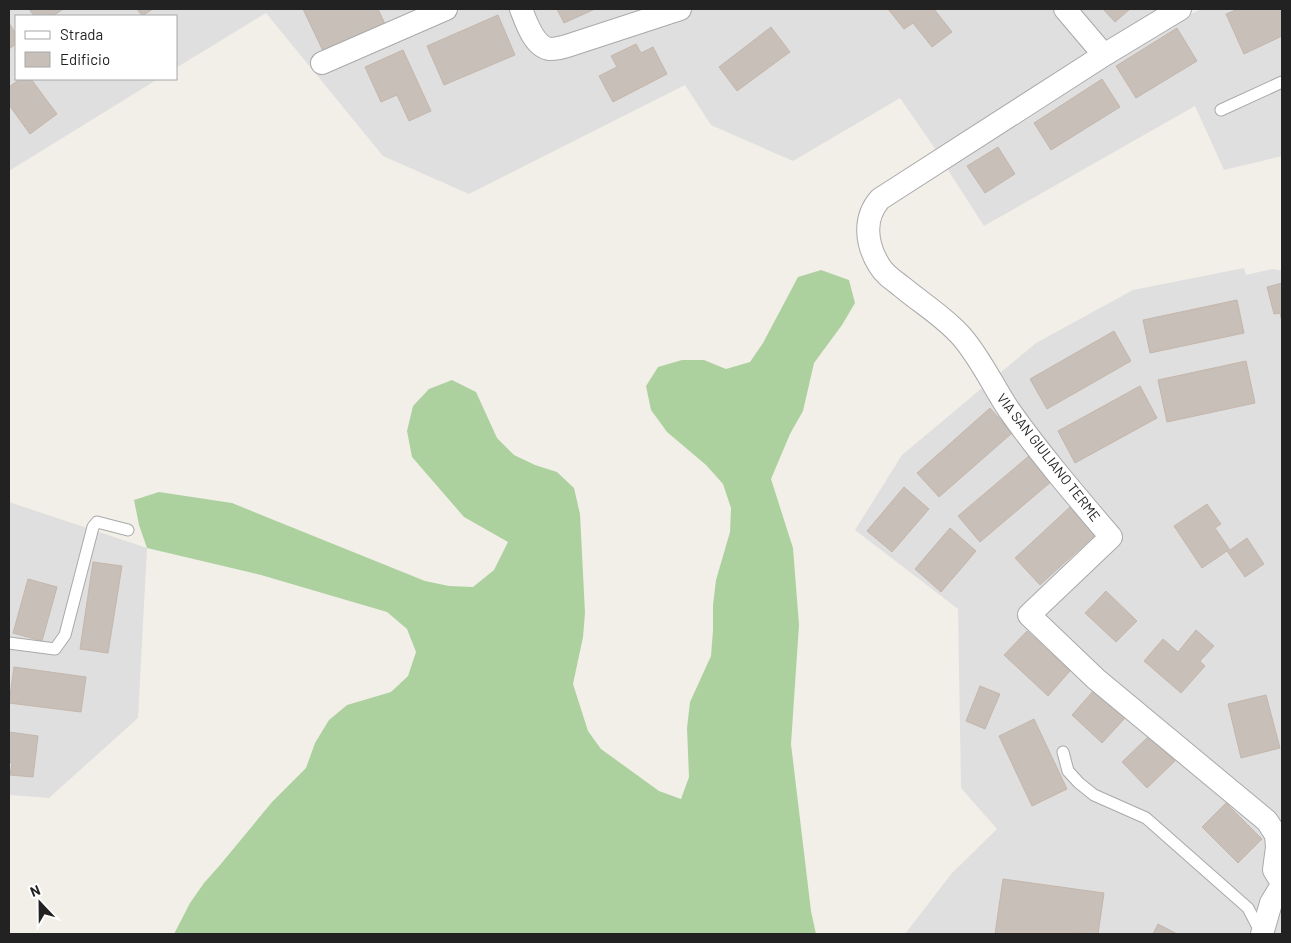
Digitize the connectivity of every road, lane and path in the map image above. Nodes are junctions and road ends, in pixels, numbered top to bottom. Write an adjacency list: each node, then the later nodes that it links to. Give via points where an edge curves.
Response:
1 (446, 9): 7 (street)
2 (521, 9): 3 (street, via 536,39 546,48 554,49)
3 (680, 9)
4 (1065, 9): 6 (street)
5 (1180, 9): 6 (street, VIA SAN GIULIANO TERME)
6 (1104, 55): 13 (street, VIA SAN GIULIANO TERME, via 880,199 869,215 870,244 887,276 962,336 1009,410 1111,537 1029,615 1096,679 1267,821 1276,835 1274,870)
7 (322, 63)
8 (1282, 82): 9 (lane)
9 (1222, 110)
10 (128, 530): 11 (lane, via 97,522 93,527 65,635 55,649)
11 (9, 643)
12 (1062, 752): 14 (lane, via 1068,770 1079,783 1094,795 1146,818 1248,908)
13 (1282, 884): 14 (street, via 1271,902)
14 (1262, 934)

